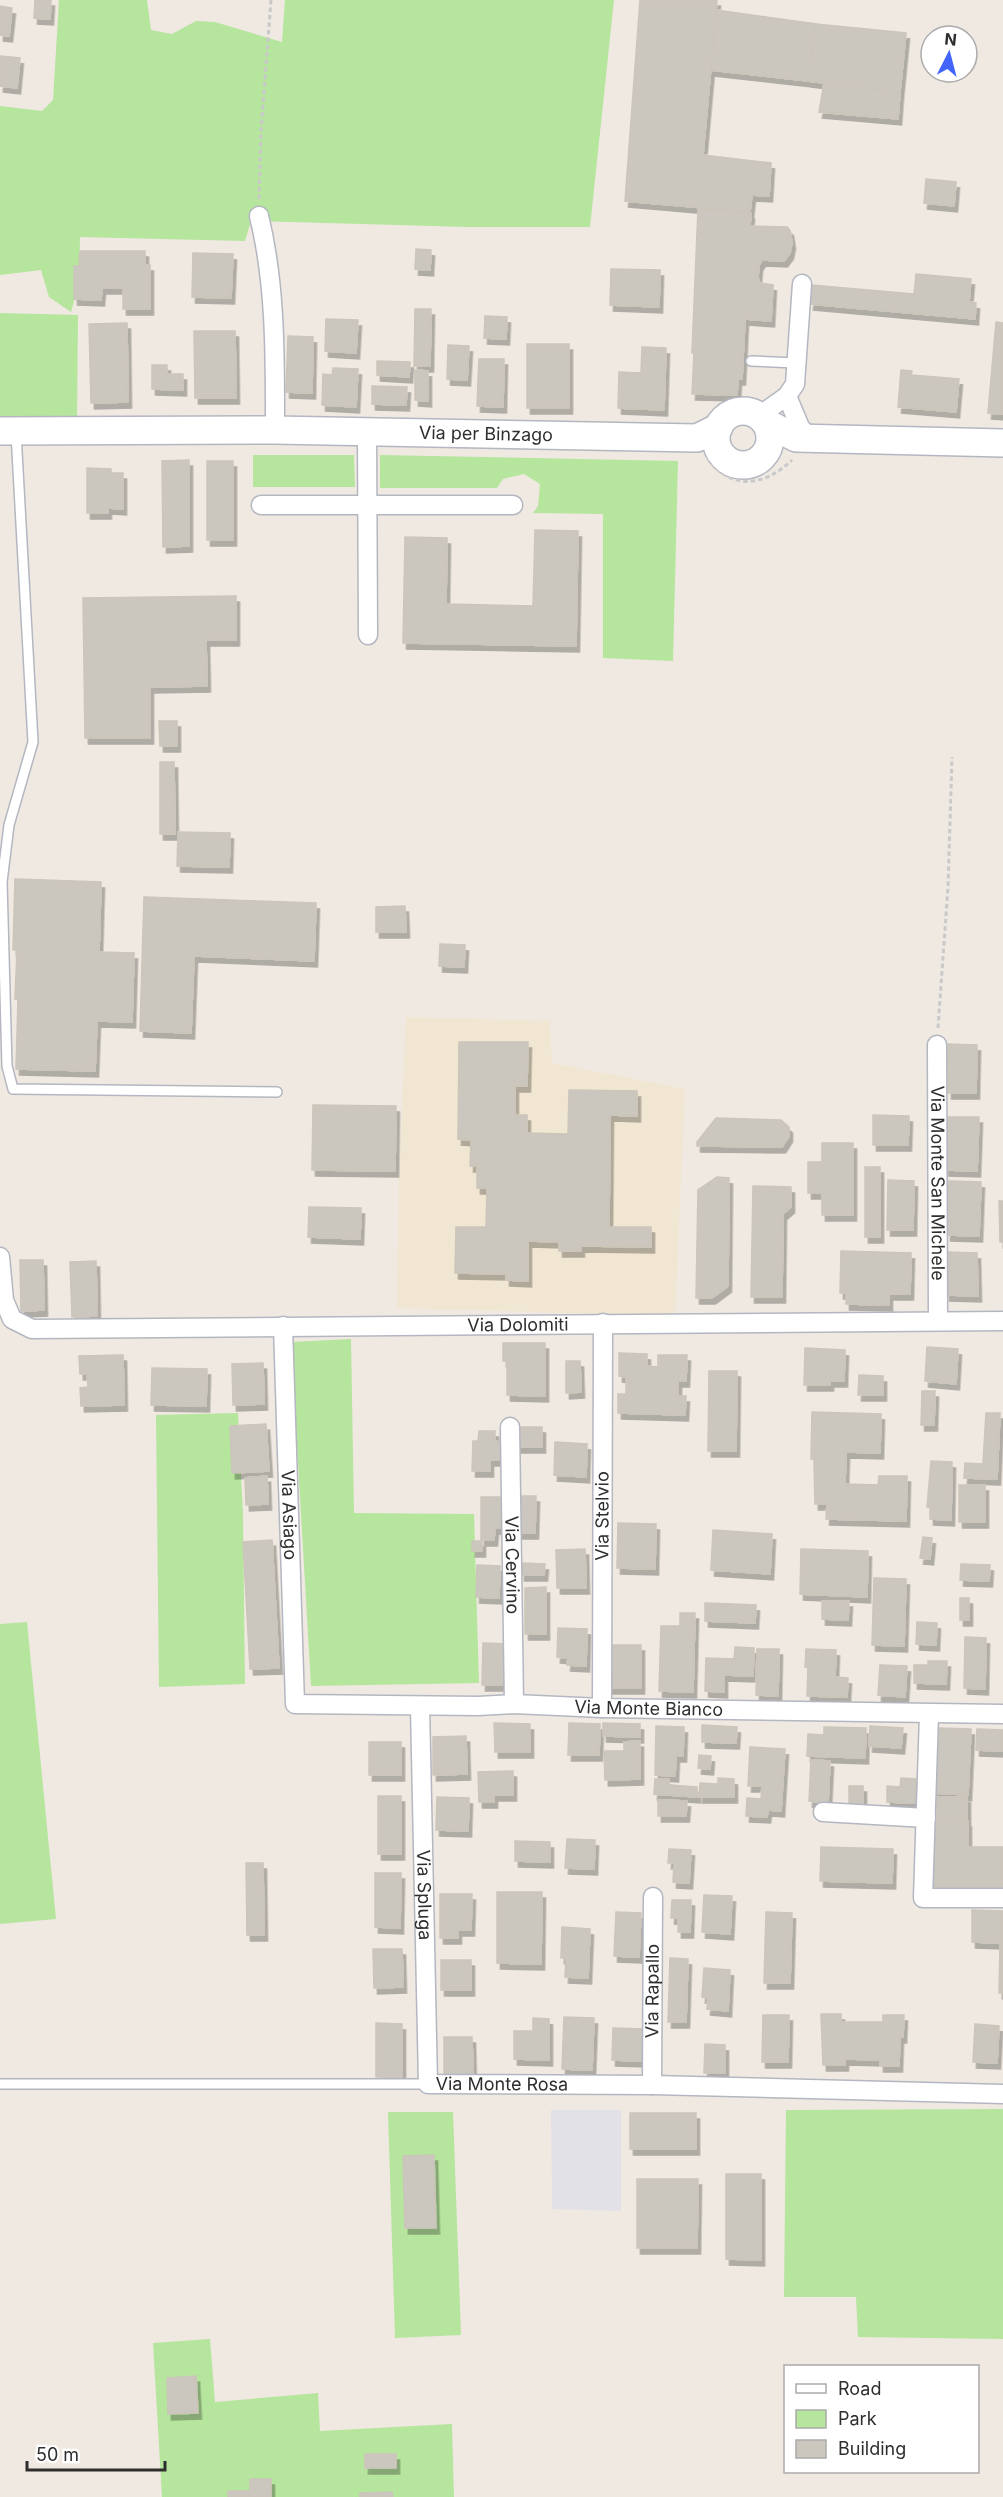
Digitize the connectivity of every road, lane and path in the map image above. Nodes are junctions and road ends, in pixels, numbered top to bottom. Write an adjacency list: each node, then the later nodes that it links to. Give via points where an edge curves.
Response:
1 (271, 0): 2 (path, via 261,131)
2 (260, 216): 8 (street, via 266,241 274,349)
3 (802, 284): 5 (street)
4 (751, 361): 5 (lane)
5 (796, 363): 6 (street, via 795,384)
6 (787, 396): 7 (street, Via per Binzago); 12 (street)
7 (764, 429): 11 (main road, via 752,412 736,412 729,415); 11 (main road, Via per Binzago, via 760,459 746,464 732,462); 12 (main road)
8 (275, 430): 9 (main road, Via per Binzago); 10 (main road, Via per Binzago)
9 (8, 431): 20 (lane, via 33,742 9,825 2,882 7,1066 13,1089)
10 (367, 433): 11 (main road, Via per Binzago); 15 (street)
11 (712, 439)
12 (804, 439): 13 (main road)
13 (1003, 443)
14 (261, 505): 15 (street)
15 (368, 505): 16 (street); 17 (street)
16 (513, 505)
17 (368, 635)
18 (952, 757): 19 (path)
19 (937, 1045): 22 (street, Via Monte San Michele)
20 (277, 1092)
21 (0, 1257): 25 (street, Via Dolomiti, via 4,1300 12,1319 32,1329)
22 (938, 1321): 23 (street, Via Dolomiti); 24 (street, Via Dolomiti)
23 (1003, 1321)
24 (603, 1323): 25 (street, Via Dolomiti); 30 (street, Via Stelvio)
25 (283, 1326): 27 (street, Via Asiago)
26 (510, 1426): 28 (street, Via Cervino)
27 (296, 1704): 29 (street, Via Monte Bianco)
28 (514, 1704): 29 (street, Via Monte Bianco); 30 (street, Via Monte Bianco)
29 (420, 1706): 38 (street, Via Spluga)
30 (602, 1708): 31 (street, Via Monte Bianco)
31 (928, 1714): 32 (street, Via Monte Bianco); 34 (street)
32 (1003, 1714)
33 (824, 1812): 34 (street)
34 (926, 1818): 36 (street, via 923,1898)
35 (653, 1897): 39 (street, Via Rapallo)
36 (1003, 1898)
37 (0, 2084): 38 (lane, Via Monte Rosa)
38 (428, 2084): 39 (street, Via Monte Rosa)
39 (652, 2085): 40 (street, Via Monte Rosa)
40 (1003, 2094)

